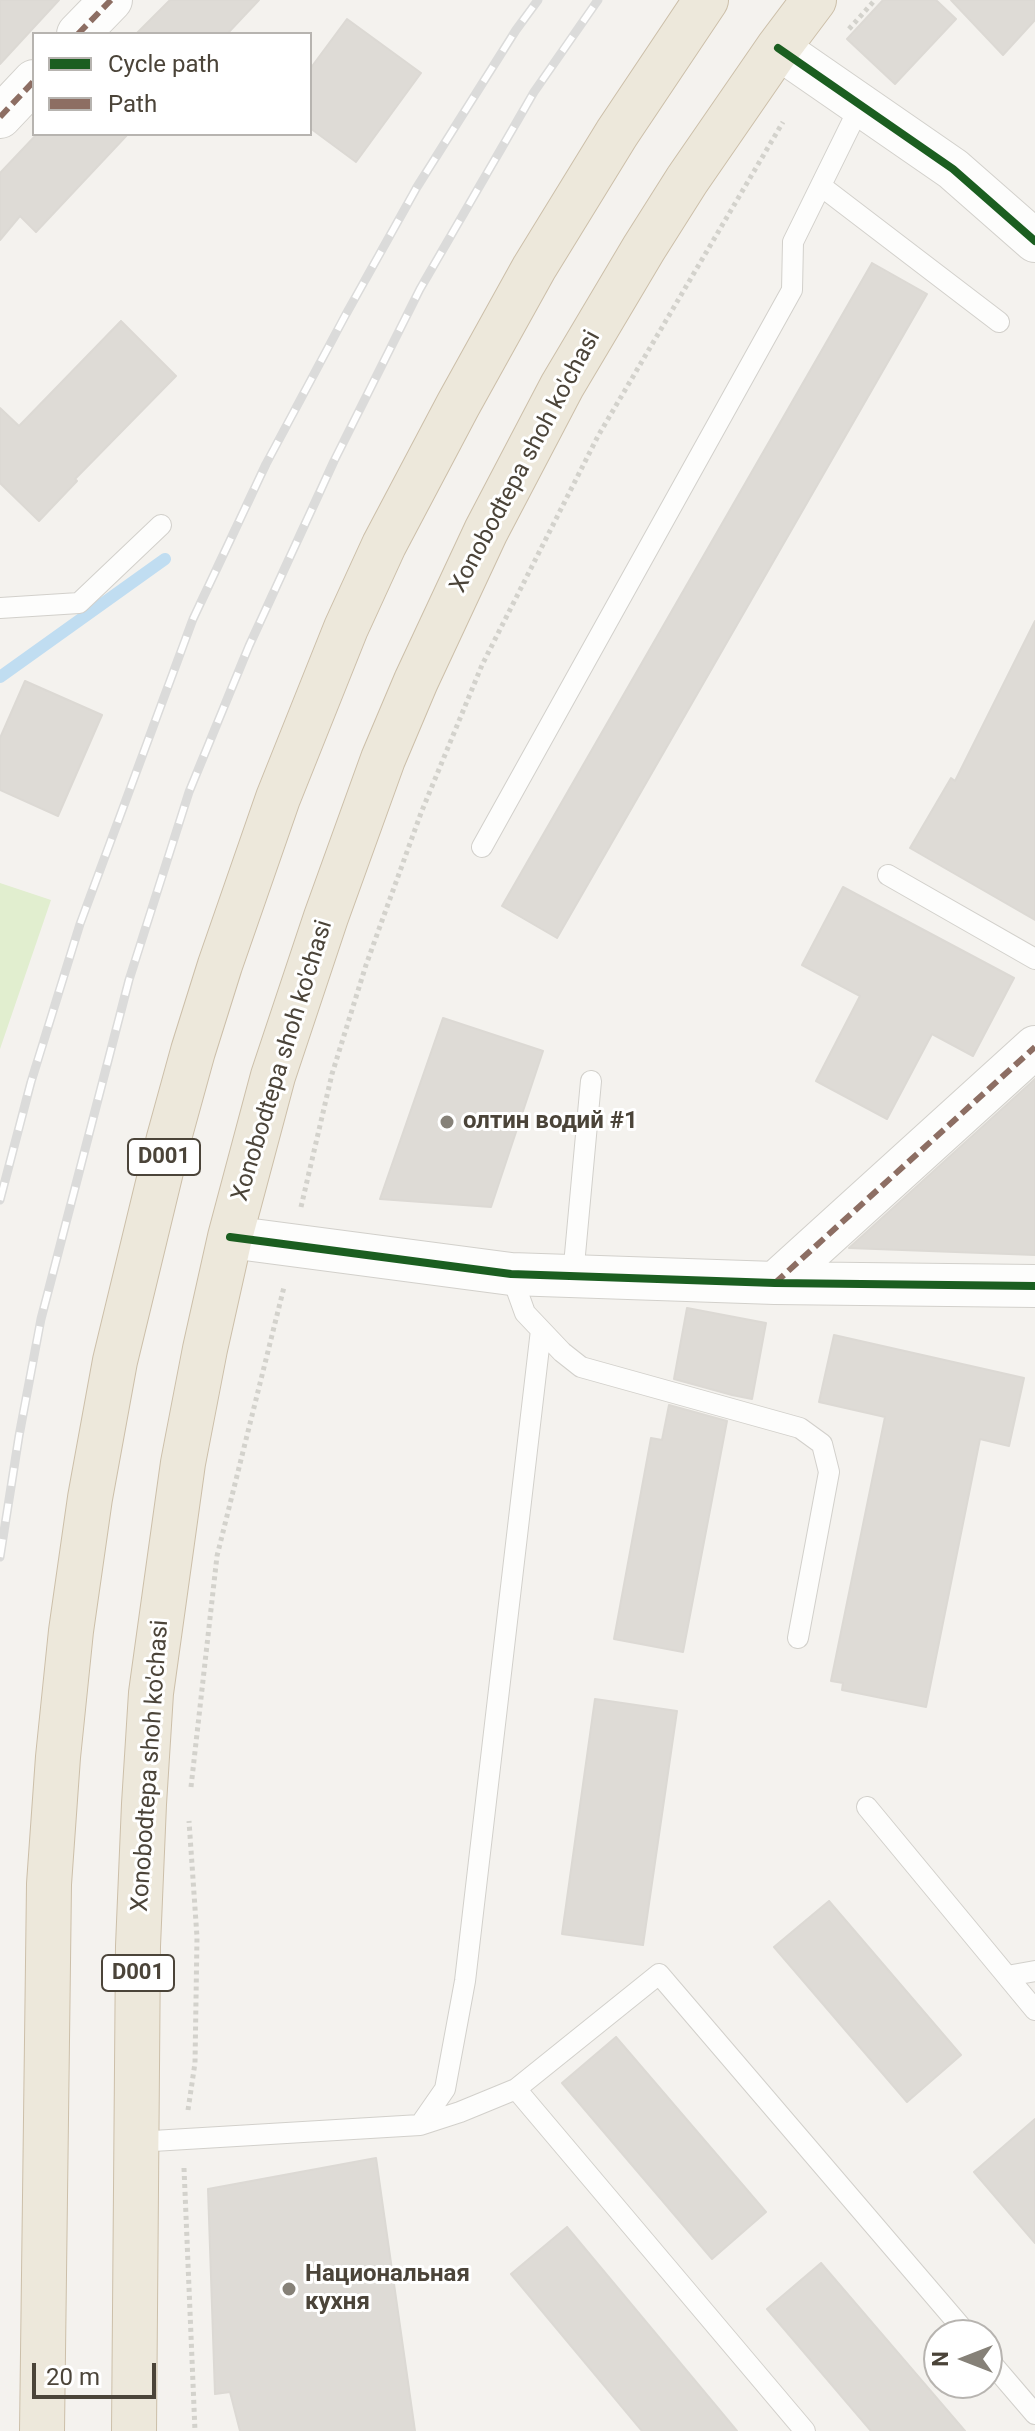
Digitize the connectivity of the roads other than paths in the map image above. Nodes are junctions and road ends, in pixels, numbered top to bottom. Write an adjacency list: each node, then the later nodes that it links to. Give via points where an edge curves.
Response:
1 (111, 0): 4 (street)
2 (706, 0): 36 (highway, D001, via 542,255 384,545 278,798 169,1138 115,1361 90,1498 58,1757 49,1884)
3 (814, 0): 5 (highway, Xonobodtepa shoh ko'chasi / D001)
4 (80, 32)
5 (795, 60): 7 (street); 19 (highway, Xonobodtepa shoh ko'chasi / D001, via 687,180 523,458 451,603 383,759 326,917 273,1076)
6 (32, 83): 8 (street)
7 (860, 106): 9 (lane); 10 (street, via 953,169)
8 (0, 117)
9 (821, 186): 11 (lane); 14 (lane, via 793,242 792,290)
10 (1035, 241)
11 (999, 322)
12 (161, 525): 13 (lane, via 79,603)
13 (0, 608)
14 (482, 847)
15 (888, 875): 16 (lane)
16 (1035, 959)
17 (1035, 1047): 22 (street)
18 (591, 1081): 21 (lane)
19 (230, 1237): 20 (street); 32 (highway, Xonobodtepa shoh ko'chasi / D001, via 183,1463 151,1693 138,1946)
20 (511, 1274): 21 (street); 24 (lane, via 525,1313)
21 (573, 1276): 22 (street)
22 (775, 1283): 23 (street)
23 (1035, 1286)
24 (541, 1330): 25 (lane, via 581,1367 800,1428 822,1444 829,1472); 31 (lane, via 465,1981 445,2089)
25 (798, 1638)
26 (867, 1807): 28 (lane)
27 (1035, 1971): 28 (lane)
28 (1007, 1976): 29 (lane)
29 (1035, 2010)
30 (516, 2089): 31 (lane); 33 (lane, via 659,1974); 38 (lane)
31 (420, 2125): 32 (lane)
32 (136, 2142): 37 (highway, Xonobodtepa shoh ko'chasi / D001)
33 (954, 2319)
34 (1003, 2377): 35 (lane)
35 (1035, 2414)
36 (42, 2431)
37 (134, 2431)
38 (805, 2431)

